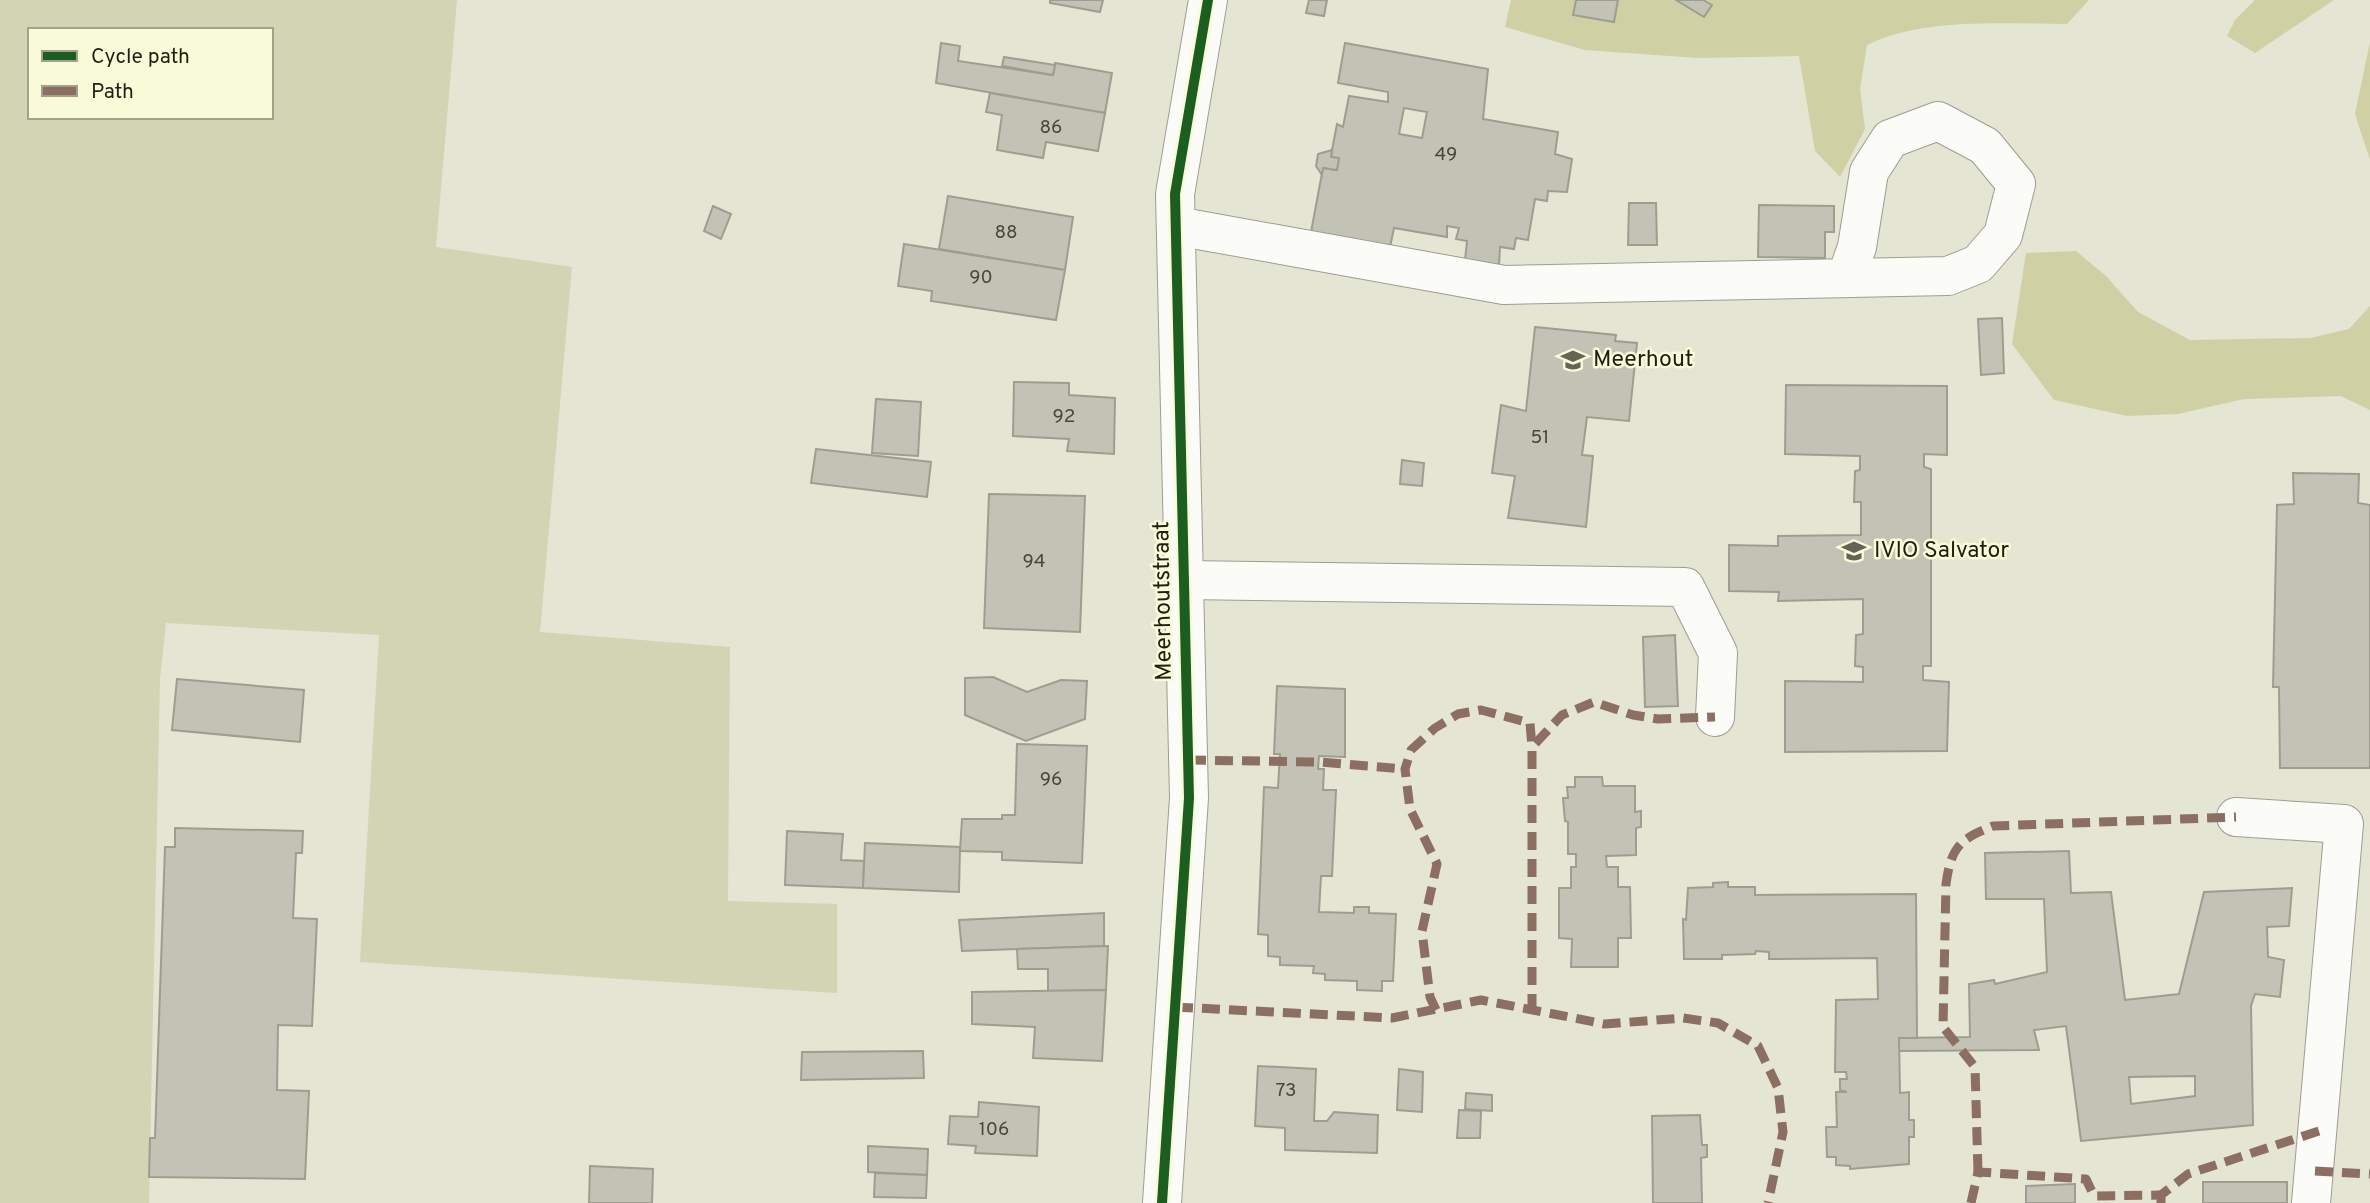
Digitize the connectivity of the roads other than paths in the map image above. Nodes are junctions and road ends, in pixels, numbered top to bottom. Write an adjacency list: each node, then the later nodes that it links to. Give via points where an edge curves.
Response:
1 (1208, 0): 2 (street, Meerhoutstraat, via 1175,194)
2 (1176, 226): 3 (street, via 1504,285); 4 (street, Meerhoutstraat)
3 (1846, 278): 3 (street, via 1948,276 1978,264 2003,235 2015,184 1985,146 1938,121 1890,139 1869,172 1857,247)
4 (1185, 580): 5 (street, via 1685,587 1718,653); 7 (street, Meerhoutstraat, via 1189,798)
5 (1716, 717)
6 (2236, 817): 8 (street, via 2344,824)
7 (1161, 1203)
8 (2311, 1203)

